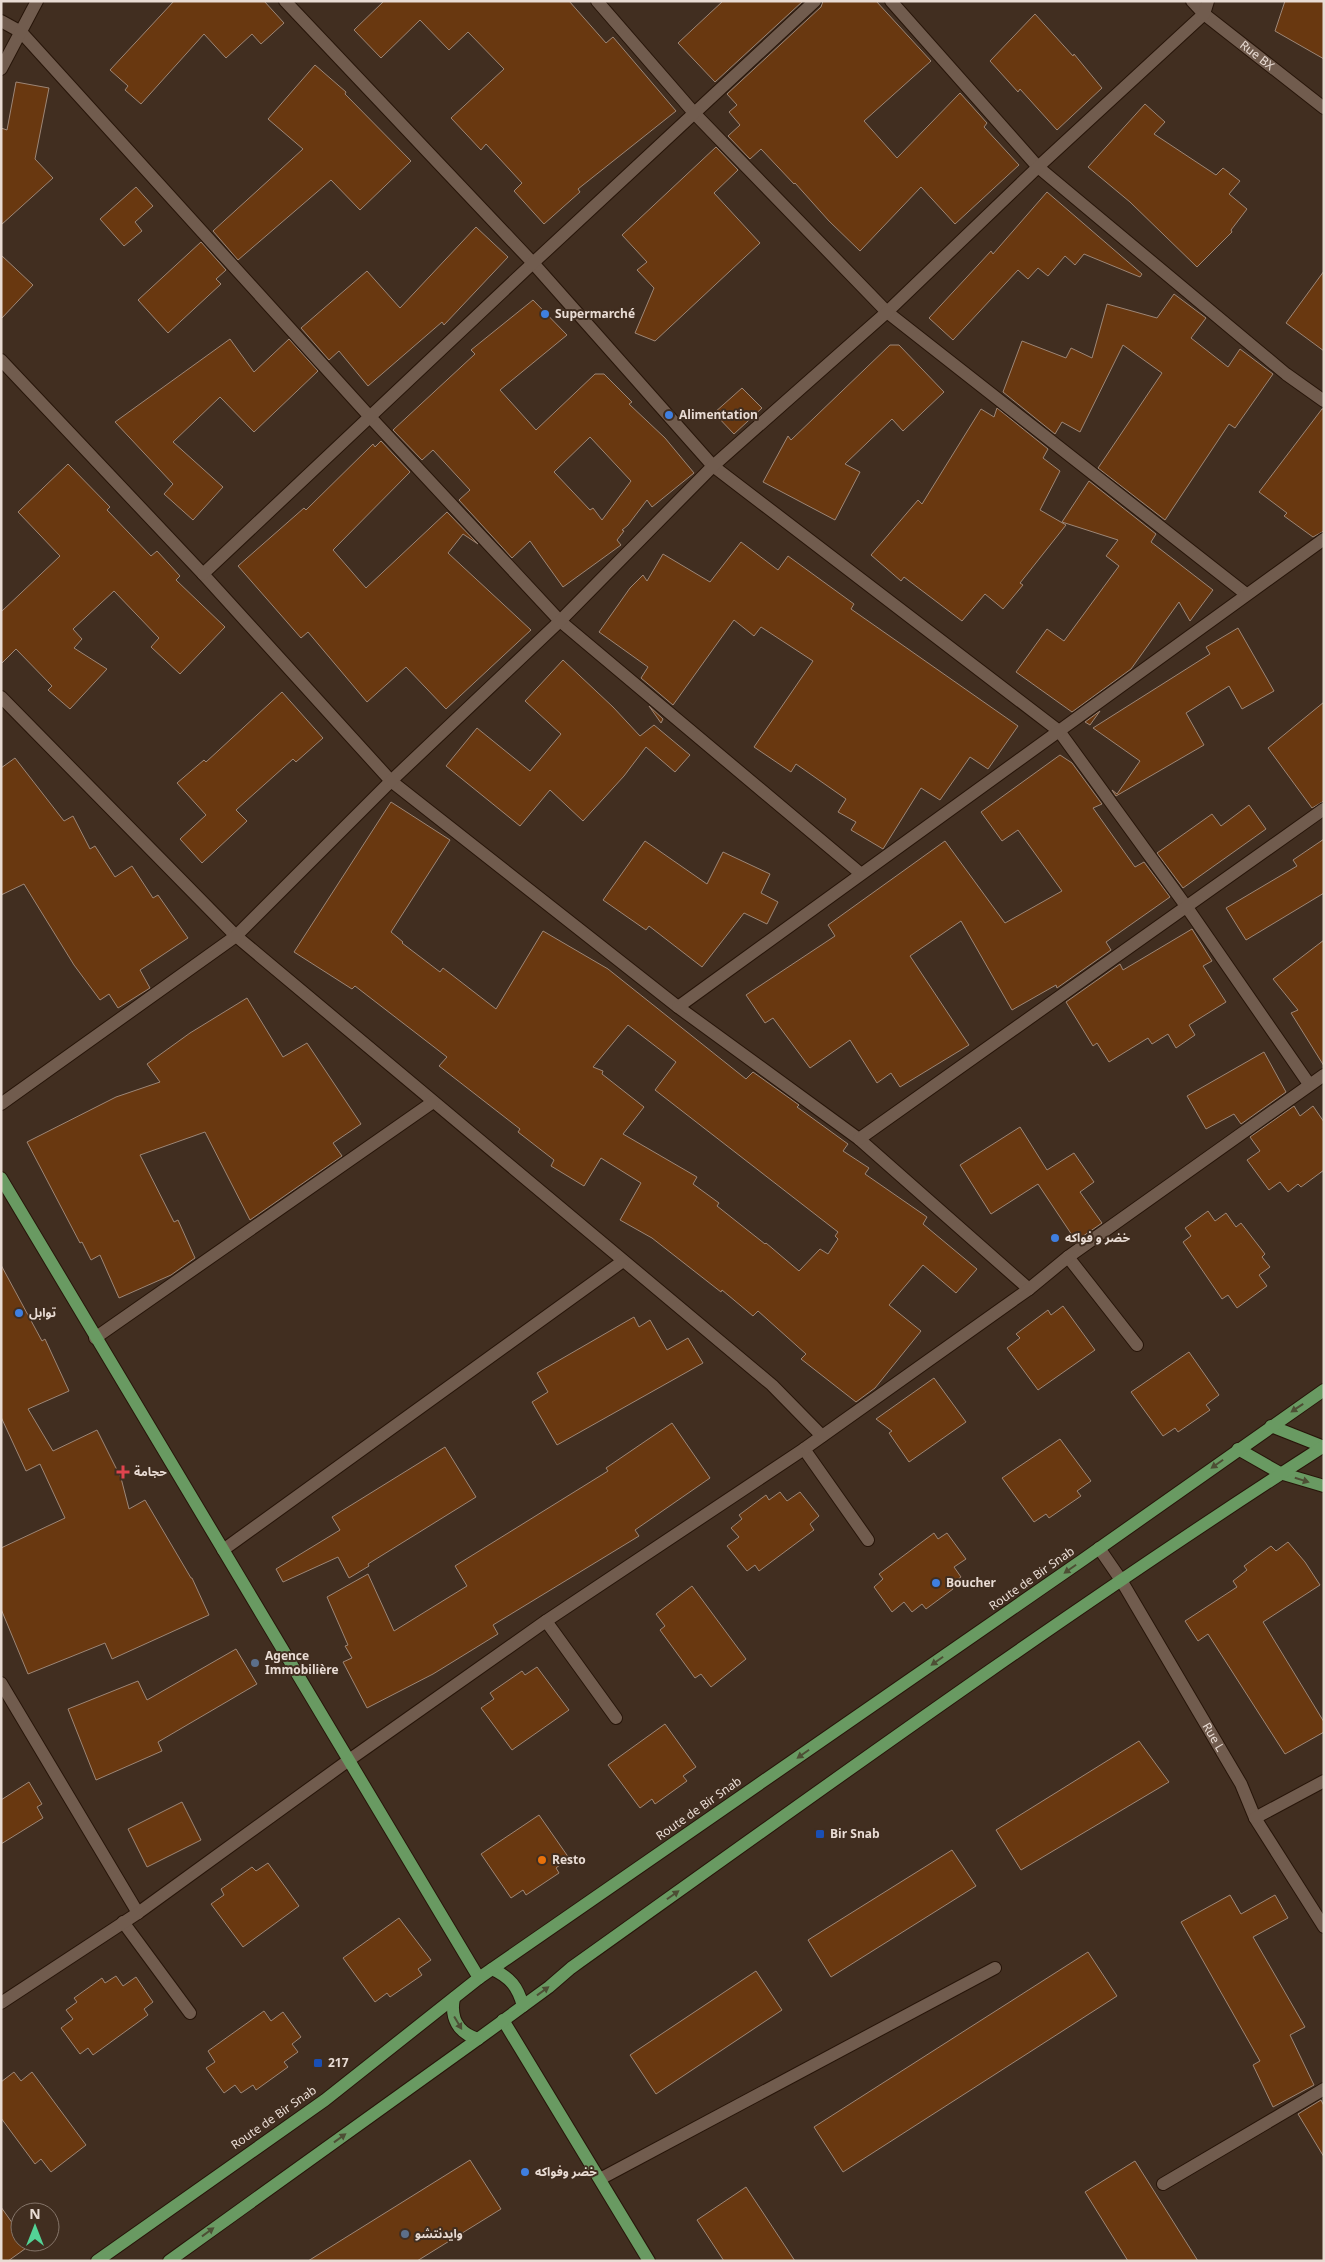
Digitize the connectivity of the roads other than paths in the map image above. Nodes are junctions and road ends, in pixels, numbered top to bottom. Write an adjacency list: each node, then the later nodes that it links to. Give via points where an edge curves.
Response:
1 (37, 1): 9 (street)
2 (285, 1): 14 (street)
3 (597, 1): 12 (street)
4 (815, 1): 12 (street)
5 (891, 1): 13 (street)
6 (1192, 1): 7 (street, Rue BX)
7 (1206, 7): 11 (street, Rue BX); 13 (street)
8 (1, 21): 9 (street)
9 (21, 32): 10 (street); 18 (street)
10 (1, 69)
11 (1324, 108)
12 (695, 114): 14 (street); 15 (street)
13 (1038, 167): 15 (street); 17 (street, via 1286,374)
14 (533, 262): 18 (street); 19 (street)
15 (887, 312): 19 (street); 22 (street)
16 (1, 360): 21 (street)
17 (1324, 401)
18 (370, 418): 21 (street); 23 (street)
19 (713, 466): 23 (street); 25 (street)
20 (1324, 539): 22 (street)
21 (203, 574): 26 (street)
22 (1246, 594): 25 (street)
23 (560, 622): 26 (street); 28 (street)
24 (1, 697): 30 (street)
25 (1059, 731): 28 (street); 29 (street)
26 (392, 780): 30 (street); 31 (street)
27 (1324, 809): 29 (street)
28 (860, 873): 31 (street)
29 (1186, 906): 33 (street); 36 (street)
30 (236, 936): 34 (street); 35 (street)
31 (678, 1007): 36 (street)
32 (1324, 1074): 33 (street)
33 (1309, 1084): 38 (street)
34 (433, 1102): 39 (street); 41 (street)
35 (1, 1104)
36 (859, 1139): 40 (street)
37 (1, 1178): 41 (main road)
38 (1068, 1257): 40 (street); 42 (street)
39 (623, 1260): 45 (street, via 772,1385); 53 (street)
40 (1029, 1289): 45 (street)
41 (95, 1338): 53 (main road)
42 (1137, 1345)
43 (1324, 1390): 44 (main road, Route de Bir Snab, one-way to 44)
44 (1271, 1426): 46 (main road); 48 (main road, Route de Bir Snab)
45 (822, 1436): 47 (street)
46 (1323, 1446): 49 (main road)
47 (804, 1449): 51 (street); 55 (street)
48 (1238, 1449): 49 (main road); 52 (main road, Route de Bir Snab, one-way to 52)
49 (1280, 1473): 50 (main road, one-way to 50); 54 (main road)
50 (1324, 1486)
51 (868, 1540)
52 (1099, 1548): 54 (street, Rue L); 65 (main road, Route de Bir Snab, one-way to 65)
53 (222, 1550): 58 (main road)
54 (1122, 1580): 60 (street, Rue L, via 1242,1784); 69 (main road, one-way to 54, via 571,1968 897,1736)
55 (546, 1622): 57 (street); 58 (street)
56 (1, 1683): 61 (street)
57 (616, 1718)
58 (349, 1760): 61 (street); 66 (main road)
59 (1324, 1781): 60 (street)
60 (1255, 1818): 63 (street, Rue L)
61 (138, 1913): 62 (street)
62 (123, 1922): 68 (street); 70 (street)
63 (1324, 1927)
64 (995, 1968): 74 (street)
65 (492, 1969): 66 (main road, Route de Bir Snab); 69 (main road, via 513,1983)
66 (479, 1978): 67 (main road, Route de Bir Snab)
67 (454, 1998): 72 (main road, one-way to 72, via 452,2009 459,2028); 76 (main road, Route de Bir Snab, via 325,2100)
68 (1, 2003)
69 (523, 2006): 71 (main road)
70 (190, 2013)
71 (503, 2020): 72 (main road); 74 (main road)
72 (478, 2039): 77 (main road, one-way to 72)
73 (1324, 2089): 75 (street)
74 (600, 2179): 78 (main road)
75 (1163, 2184)
76 (97, 2261)
77 (168, 2261)
78 (649, 2261)

